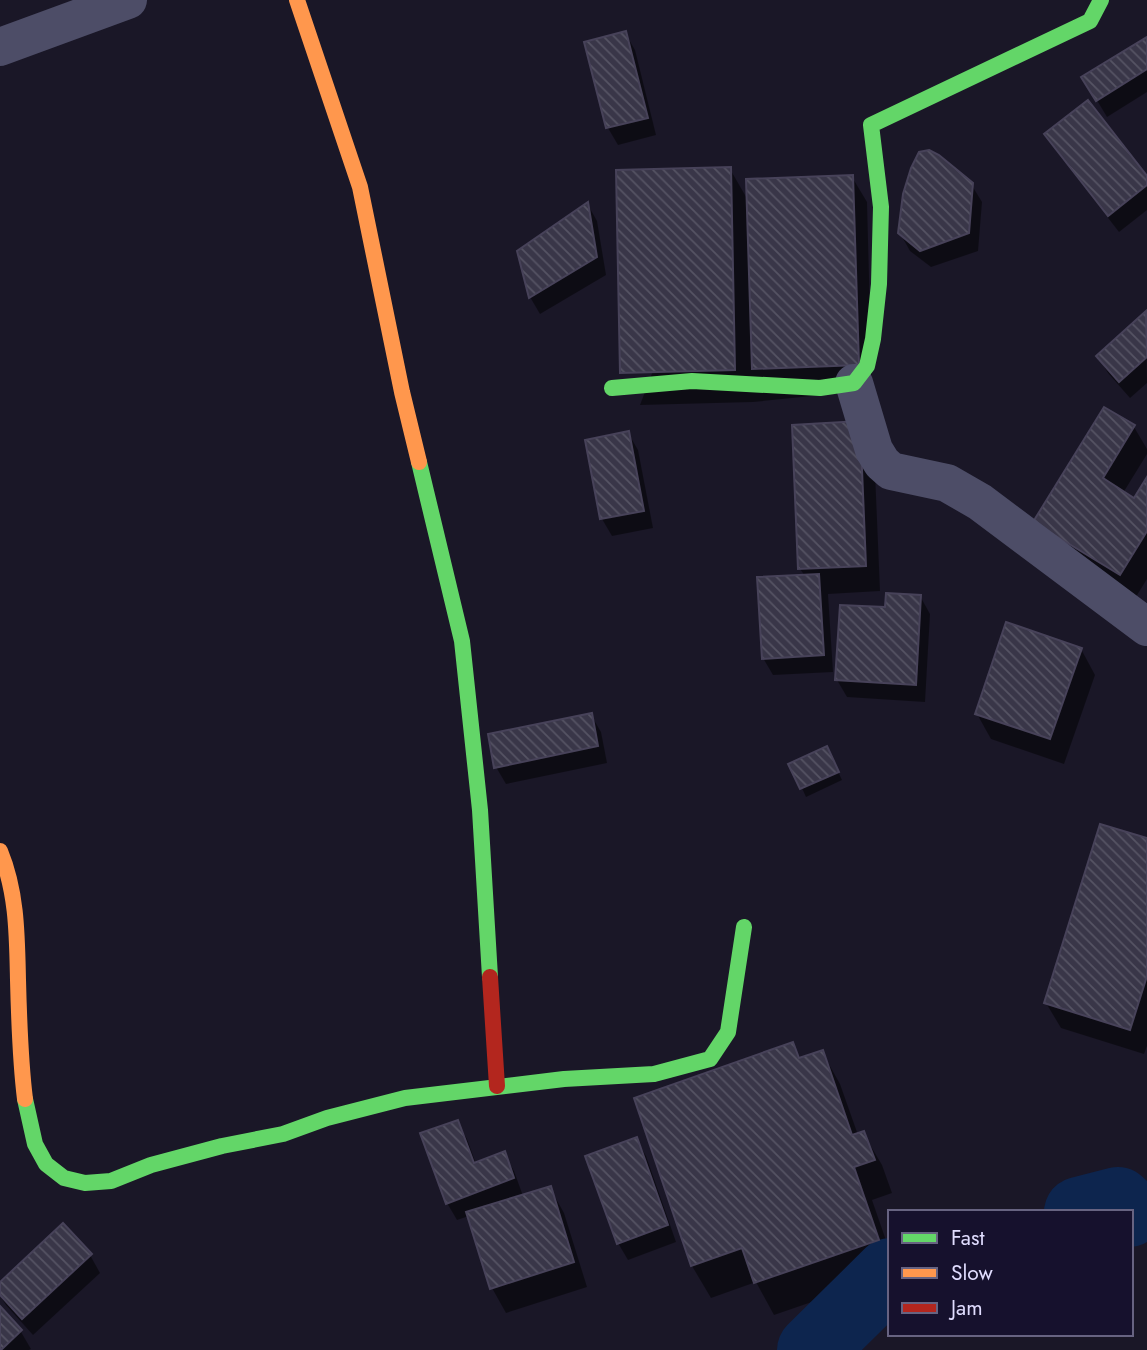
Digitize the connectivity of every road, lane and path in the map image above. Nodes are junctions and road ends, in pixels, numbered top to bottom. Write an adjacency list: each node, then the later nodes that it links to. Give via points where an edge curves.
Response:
1 (128, 0): 4 (street)
2 (297, 0): 10 (street, via 360,187 402,393 462,642 480,810)
3 (1101, 0): 5 (street, via 1090,21 872,125 881,207 880,284 867,366)
4 (0, 47)
5 (854, 383): 6 (street, via 820,388 692,381); 7 (street, via 881,463 891,471 947,484 980,502)
6 (612, 388)
7 (1147, 627)
8 (0, 851): 10 (street, via 16,913 26,1109 35,1144 46,1164 64,1178 85,1183 111,1181 151,1165 283,1134 366,1107)
9 (744, 927): 10 (street, via 728,1032 710,1059 654,1073)
10 (497, 1086)

